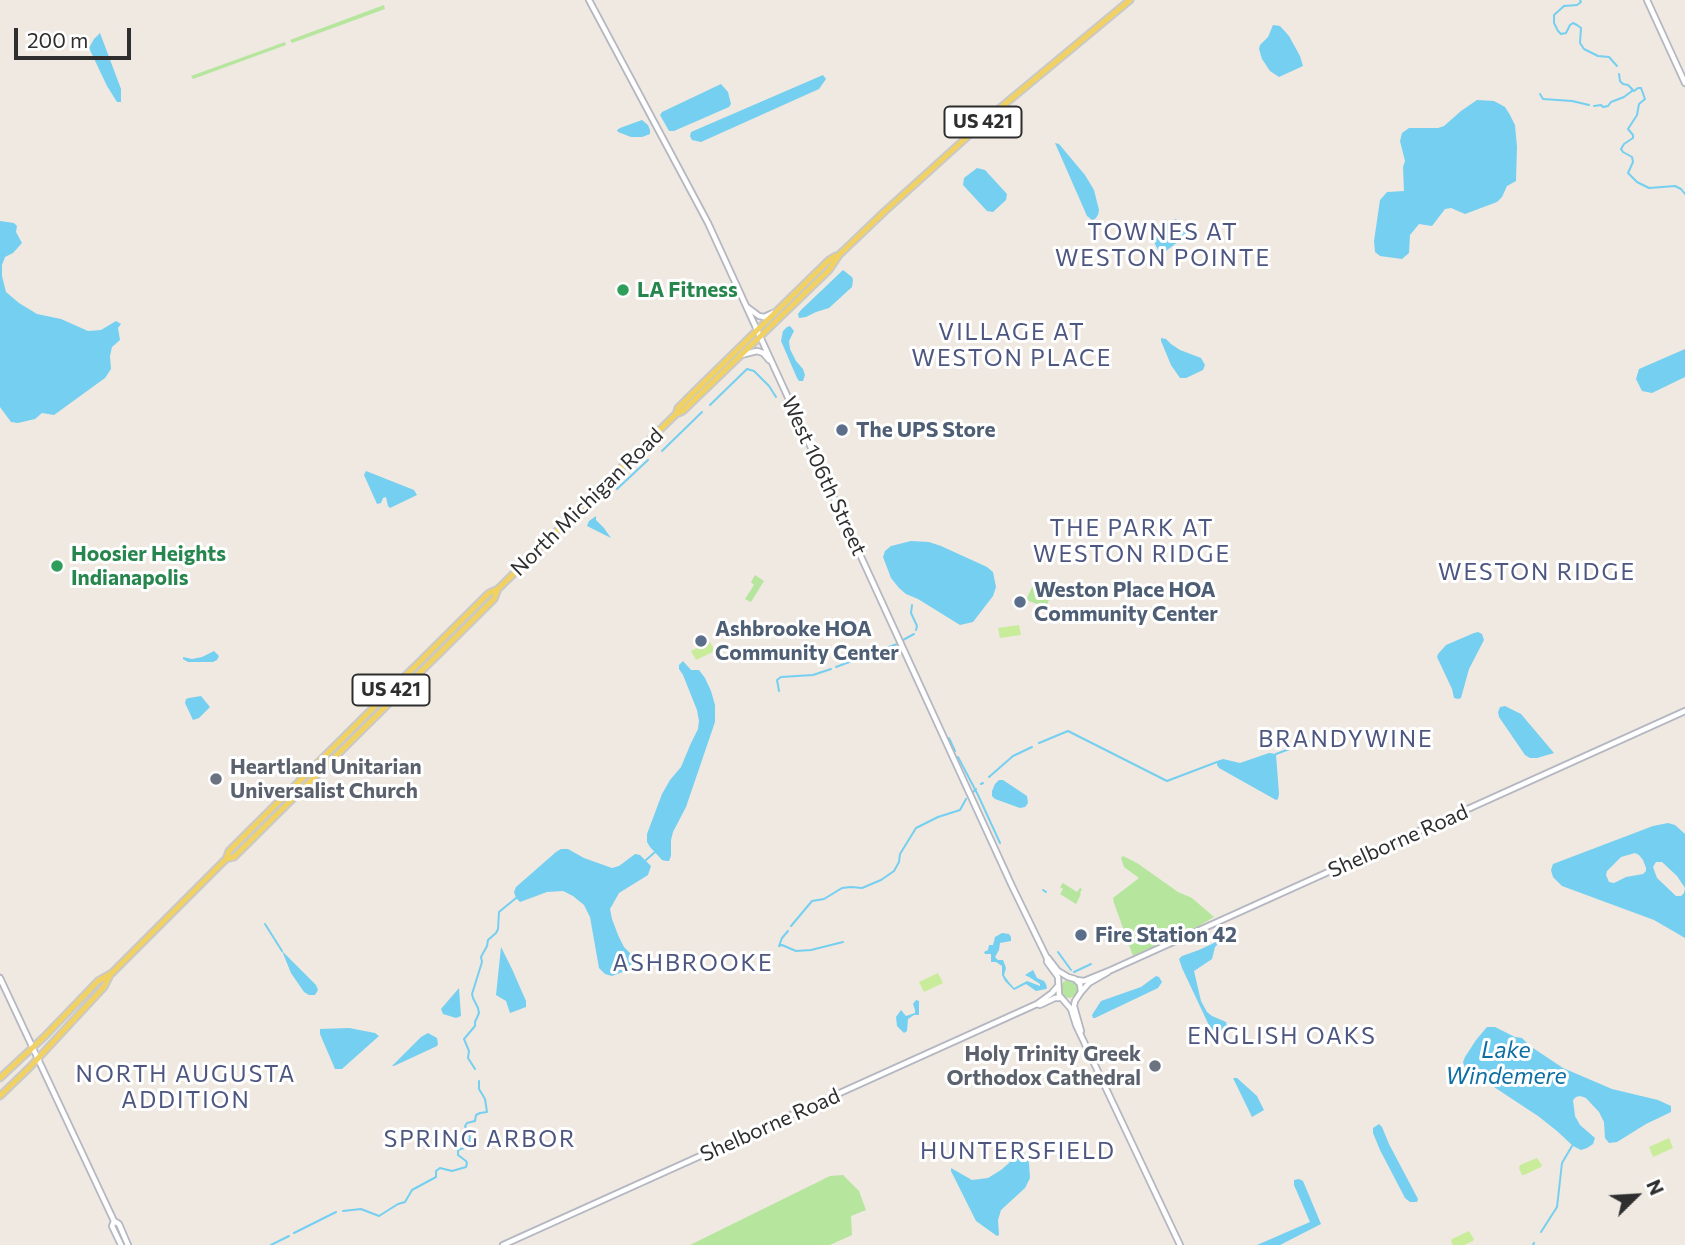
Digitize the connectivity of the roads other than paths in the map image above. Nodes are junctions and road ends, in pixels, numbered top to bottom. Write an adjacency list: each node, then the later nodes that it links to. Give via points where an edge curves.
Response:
1 (589, 0): 6 (street, West 106th Street, via 699,206)
2 (1130, 0): 5 (main road, North Michigan Road / US 421, via 950,151)
3 (1647, 0): 4 (street)
4 (1685, 83)
5 (839, 255): 7 (main road, North Michigan Road / US 421); 8 (main road, North Michigan Road / US 421, via 829,270)
6 (745, 305): 7 (street, via 764,317); 8 (street, West 106th Street)
7 (777, 311): 8 (main road, North Michigan Road / US 421)
8 (758, 333): 9 (main road, North Michigan Road / US 421); 10 (street, West 106th Street); 11 (main road, North Michigan Road / US 421)
9 (740, 355): 10 (street, via 760,351); 11 (main road, North Michigan Road / US 421)
10 (772, 363): 13 (street, West 106th Street)
11 (676, 414): 15 (main road, North Michigan Road / US 421, via 489,593)
12 (1685, 711): 14 (street, Shelborne Road)
13 (1047, 958): 16 (street, West 106th Street); 19 (street, West 106th Street)
14 (1111, 970): 18 (street, Shelborne Road); 20 (street, Shelborne Road)
15 (112, 973): 25 (main road, North Michigan Road / US 421, via 98,981); 26 (main road, North Michigan Road / US 421, via 104,988)
16 (1068, 977): 18 (street); 19 (street)
17 (0, 978): 25 (street)
18 (1077, 980): 20 (street)
19 (1058, 985): 21 (street); 23 (street, Shelborne Road)
20 (1081, 992): 22 (street)
21 (1063, 999): 22 (street); 23 (street, Shelborne Road); 24 (street)
22 (1077, 999): 24 (street, via 1074,1006)
23 (1037, 1004): 32 (street, Shelborne Road)
24 (1082, 1036): 33 (street)
25 (32, 1048): 26 (street); 27 (main road, US 421)
26 (37, 1058): 28 (main road, US 421); 29 (street)
27 (0, 1078)
28 (0, 1096)
29 (114, 1221): 30 (street); 31 (street)
30 (121, 1245)
31 (128, 1245)
32 (503, 1245)
33 (1180, 1245)

